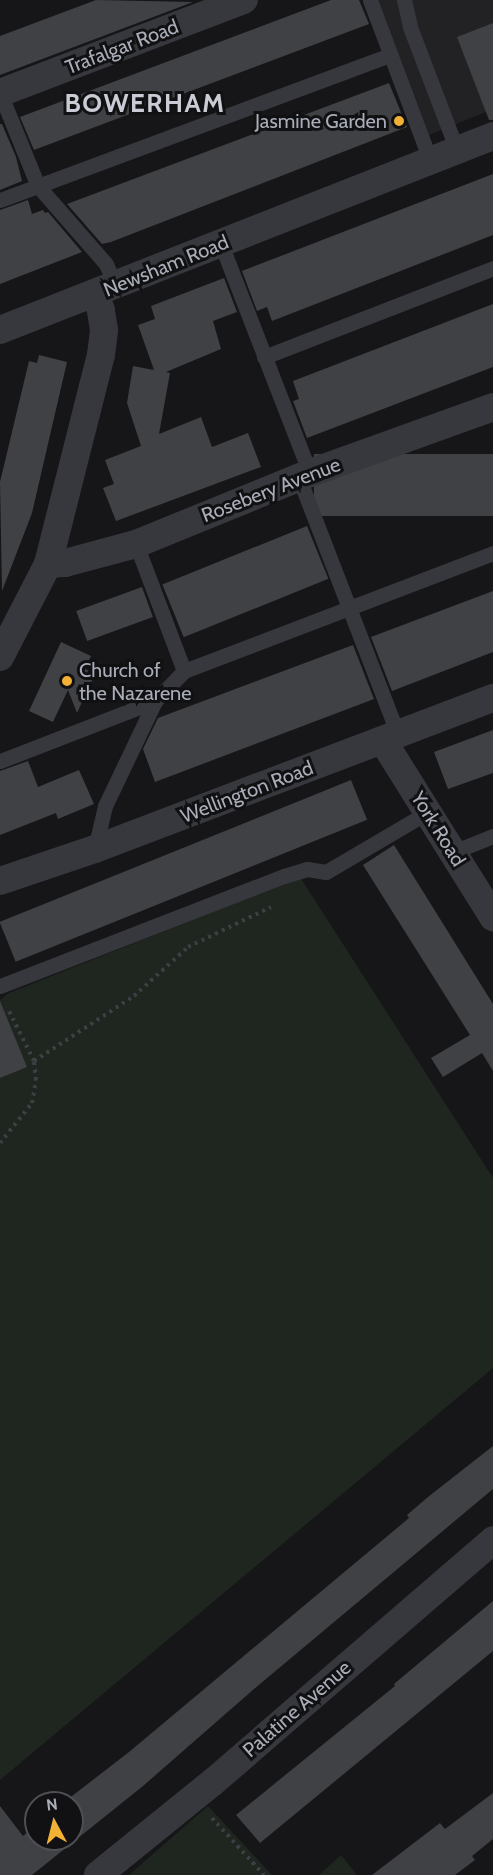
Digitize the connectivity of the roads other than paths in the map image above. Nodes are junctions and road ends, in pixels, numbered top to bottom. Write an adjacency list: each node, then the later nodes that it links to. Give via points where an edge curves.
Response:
1 (244, 0): 5 (street, Trafalgar Road)
2 (370, 0): 4 (lane)
3 (404, 0): 7 (lane, via 410,27)
4 (390, 55): 8 (lane); 9 (lane)
5 (0, 93): 9 (lane)
6 (493, 136): 7 (street, Newsham Road)
7 (457, 150): 8 (street, Newsham Road)
8 (430, 160): 11 (street, Newsham Road)
9 (38, 186): 10 (lane); 13 (lane, via 106,264)
10 (0, 200)
11 (221, 244): 13 (street, Newsham Road); 15 (lane)
12 (493, 268): 15 (lane)
13 (106, 290): 14 (street); 20 (street, Newsham Road, via 101,310 101,355)
14 (0, 330)
15 (264, 357): 17 (lane)
16 (493, 407): 17 (street, Rosebery Avenue)
17 (304, 476): 18 (street, Rosebery Avenue); 21 (lane)
18 (136, 543): 20 (street, Rosebery Avenue); 23 (lane)
19 (493, 552): 21 (lane)
20 (48, 564): 22 (street, Newsham Road)
21 (350, 609): 23 (lane); 26 (lane)
22 (0, 657)
23 (184, 671): 25 (lane)
24 (493, 698): 26 (street, Wellington Road)
25 (155, 701): 27 (lane); 30 (lane, via 105,806)
26 (390, 738): 28 (street, York Road); 30 (street, Wellington Road)
27 (0, 760)
28 (428, 812): 31 (street, York Road); 34 (lane, via 326,872 307,869 284,876)
29 (493, 836): 31 (lane)
30 (95, 849): 32 (street, Wellington Road)
31 (453, 852): 33 (street, York Road)
32 (0, 880)
33 (493, 917)
34 (0, 987)
35 (493, 1540): 36 (street, Palatine Avenue)
36 (98, 1875)

